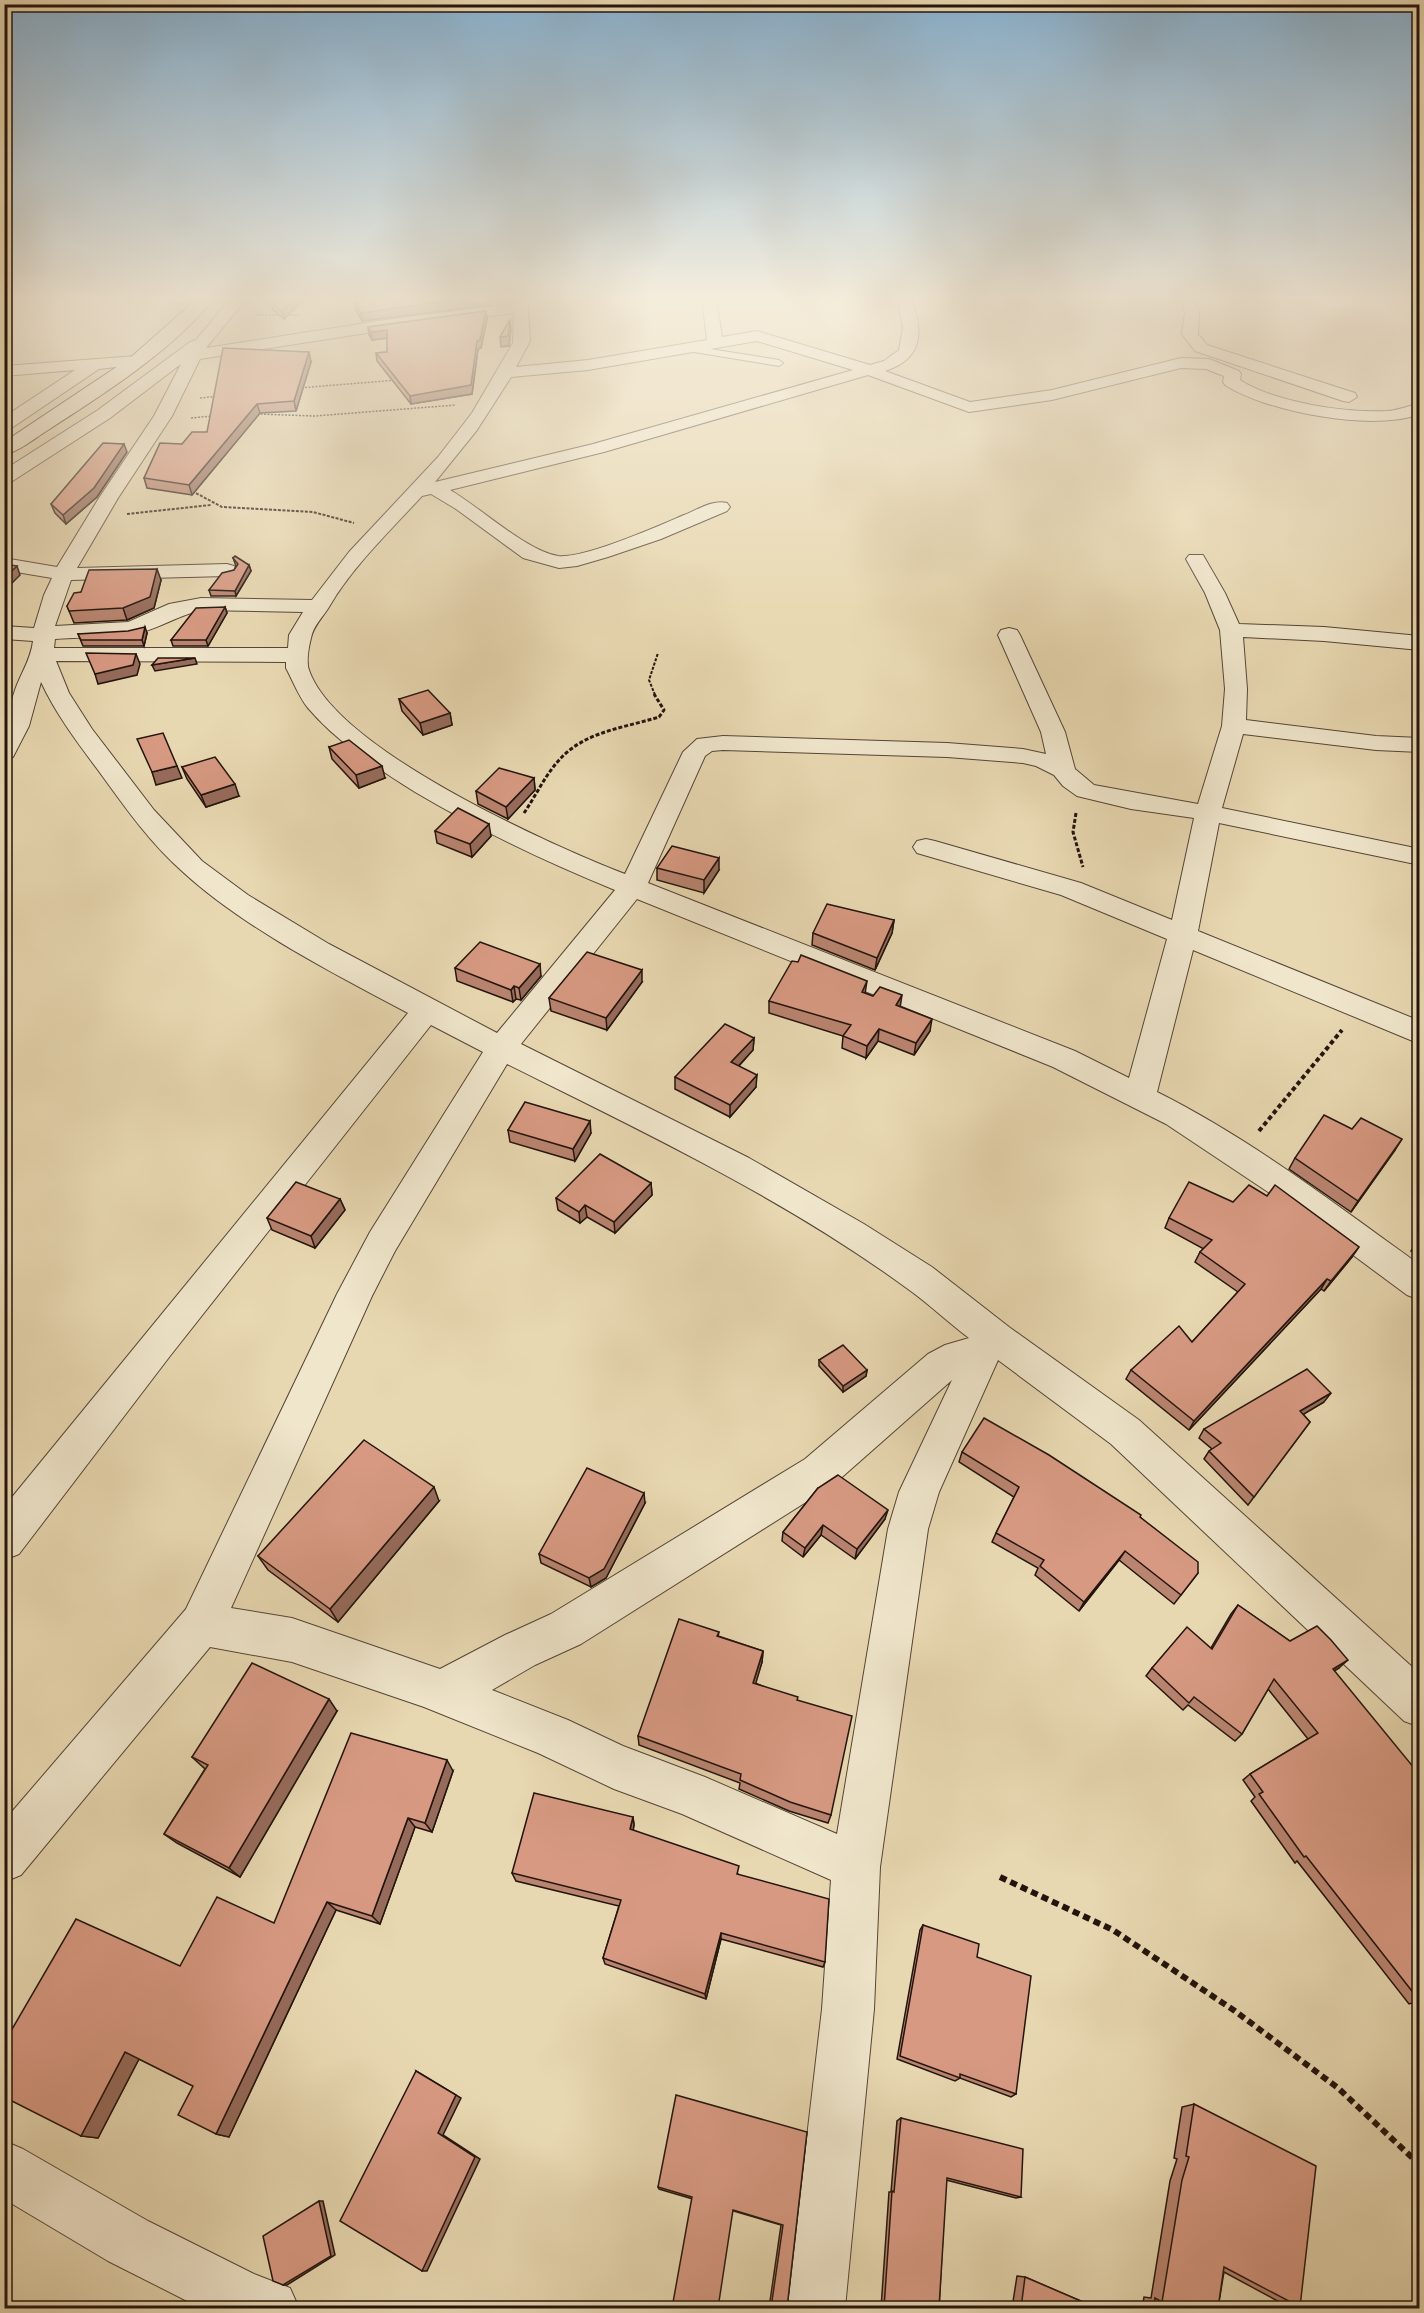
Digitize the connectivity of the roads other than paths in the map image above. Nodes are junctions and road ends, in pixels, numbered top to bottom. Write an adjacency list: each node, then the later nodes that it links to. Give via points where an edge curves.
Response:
1 (32, 406): 12 (street)
2 (74, 406): 13 (street)
3 (115, 406): 14 (street)
4 (168, 406): 20 (street)
5 (486, 406): 15 (street)
6 (748, 406): 15 (street)
7 (1304, 406): 10 (street, via 1350,415)
8 (1374, 406): 10 (street)
9 (1419, 408): 10 (street)
10 (1401, 415): 11 (street)
11 (1419, 422)
12 (4, 424)
13 (4, 450)
14 (4, 478)
15 (425, 490): 16 (street, via 463,505 530,555 559,562 611,549); 21 (street, via 377,533)
16 (720, 507)
17 (1196, 559): 22 (street)
18 (4, 564): 20 (street)
19 (227, 570): 20 (street)
20 (64, 574): 26 (street, via 51,601)
21 (319, 606): 26 (street, via 201,604 177,609 141,626); 27 (street, via 300,636)
22 (1231, 630): 25 (street); 28 (street, via 1236,689)
23 (4, 633): 26 (street)
24 (1009, 635): 31 (street, via 1053,732)
25 (1419, 643)
26 (44, 644): 27 (street); 30 (street, via 17,726); 37 (street, via 57,690 89,741 134,802 191,866 251,910)
27 (295, 656): 35 (street, via 300,677 312,697 338,725 407,778 509,833)
28 (1234, 726): 29 (street); 32 (street)
29 (1419, 745)
30 (4, 752)
31 (1064, 770): 32 (street, via 1086,791); 35 (street, via 1043,760 1004,754 706,744 695,752)
32 (1208, 813): 34 (street); 36 (street)
33 (926, 847): 36 (street, via 1071,889)
34 (1419, 857)
35 (633, 886): 39 (street); 40 (street, via 1064,1059)
36 (1183, 934): 38 (street); 40 (street)
37 (426, 1011): 39 (street); 43 (street)
38 (1419, 1033)
39 (501, 1048): 42 (street, via 608,1099 852,1235 921,1279); 44 (street, via 388,1232 355,1294)
40 (1140, 1097): 41 (street, via 1238,1155)
41 (1419, 1285)
42 (989, 1343): 45 (street, via 941,1366 819,1472 566,1629); 46 (street, via 1082,1398 1125,1432); 48 (street, via 919,1492 908,1529)
43 (4, 1540)
44 (201, 1624): 45 (street, via 292,1641); 47 (street)
45 (443, 1692): 48 (street)
46 (1419, 1705)
47 (4, 1858)
48 (856, 1867): 51 (street, via 848,2009)
49 (4, 2168): 50 (street, via 128,2241 245,2300)
50 (270, 2308)
51 (816, 2308)

